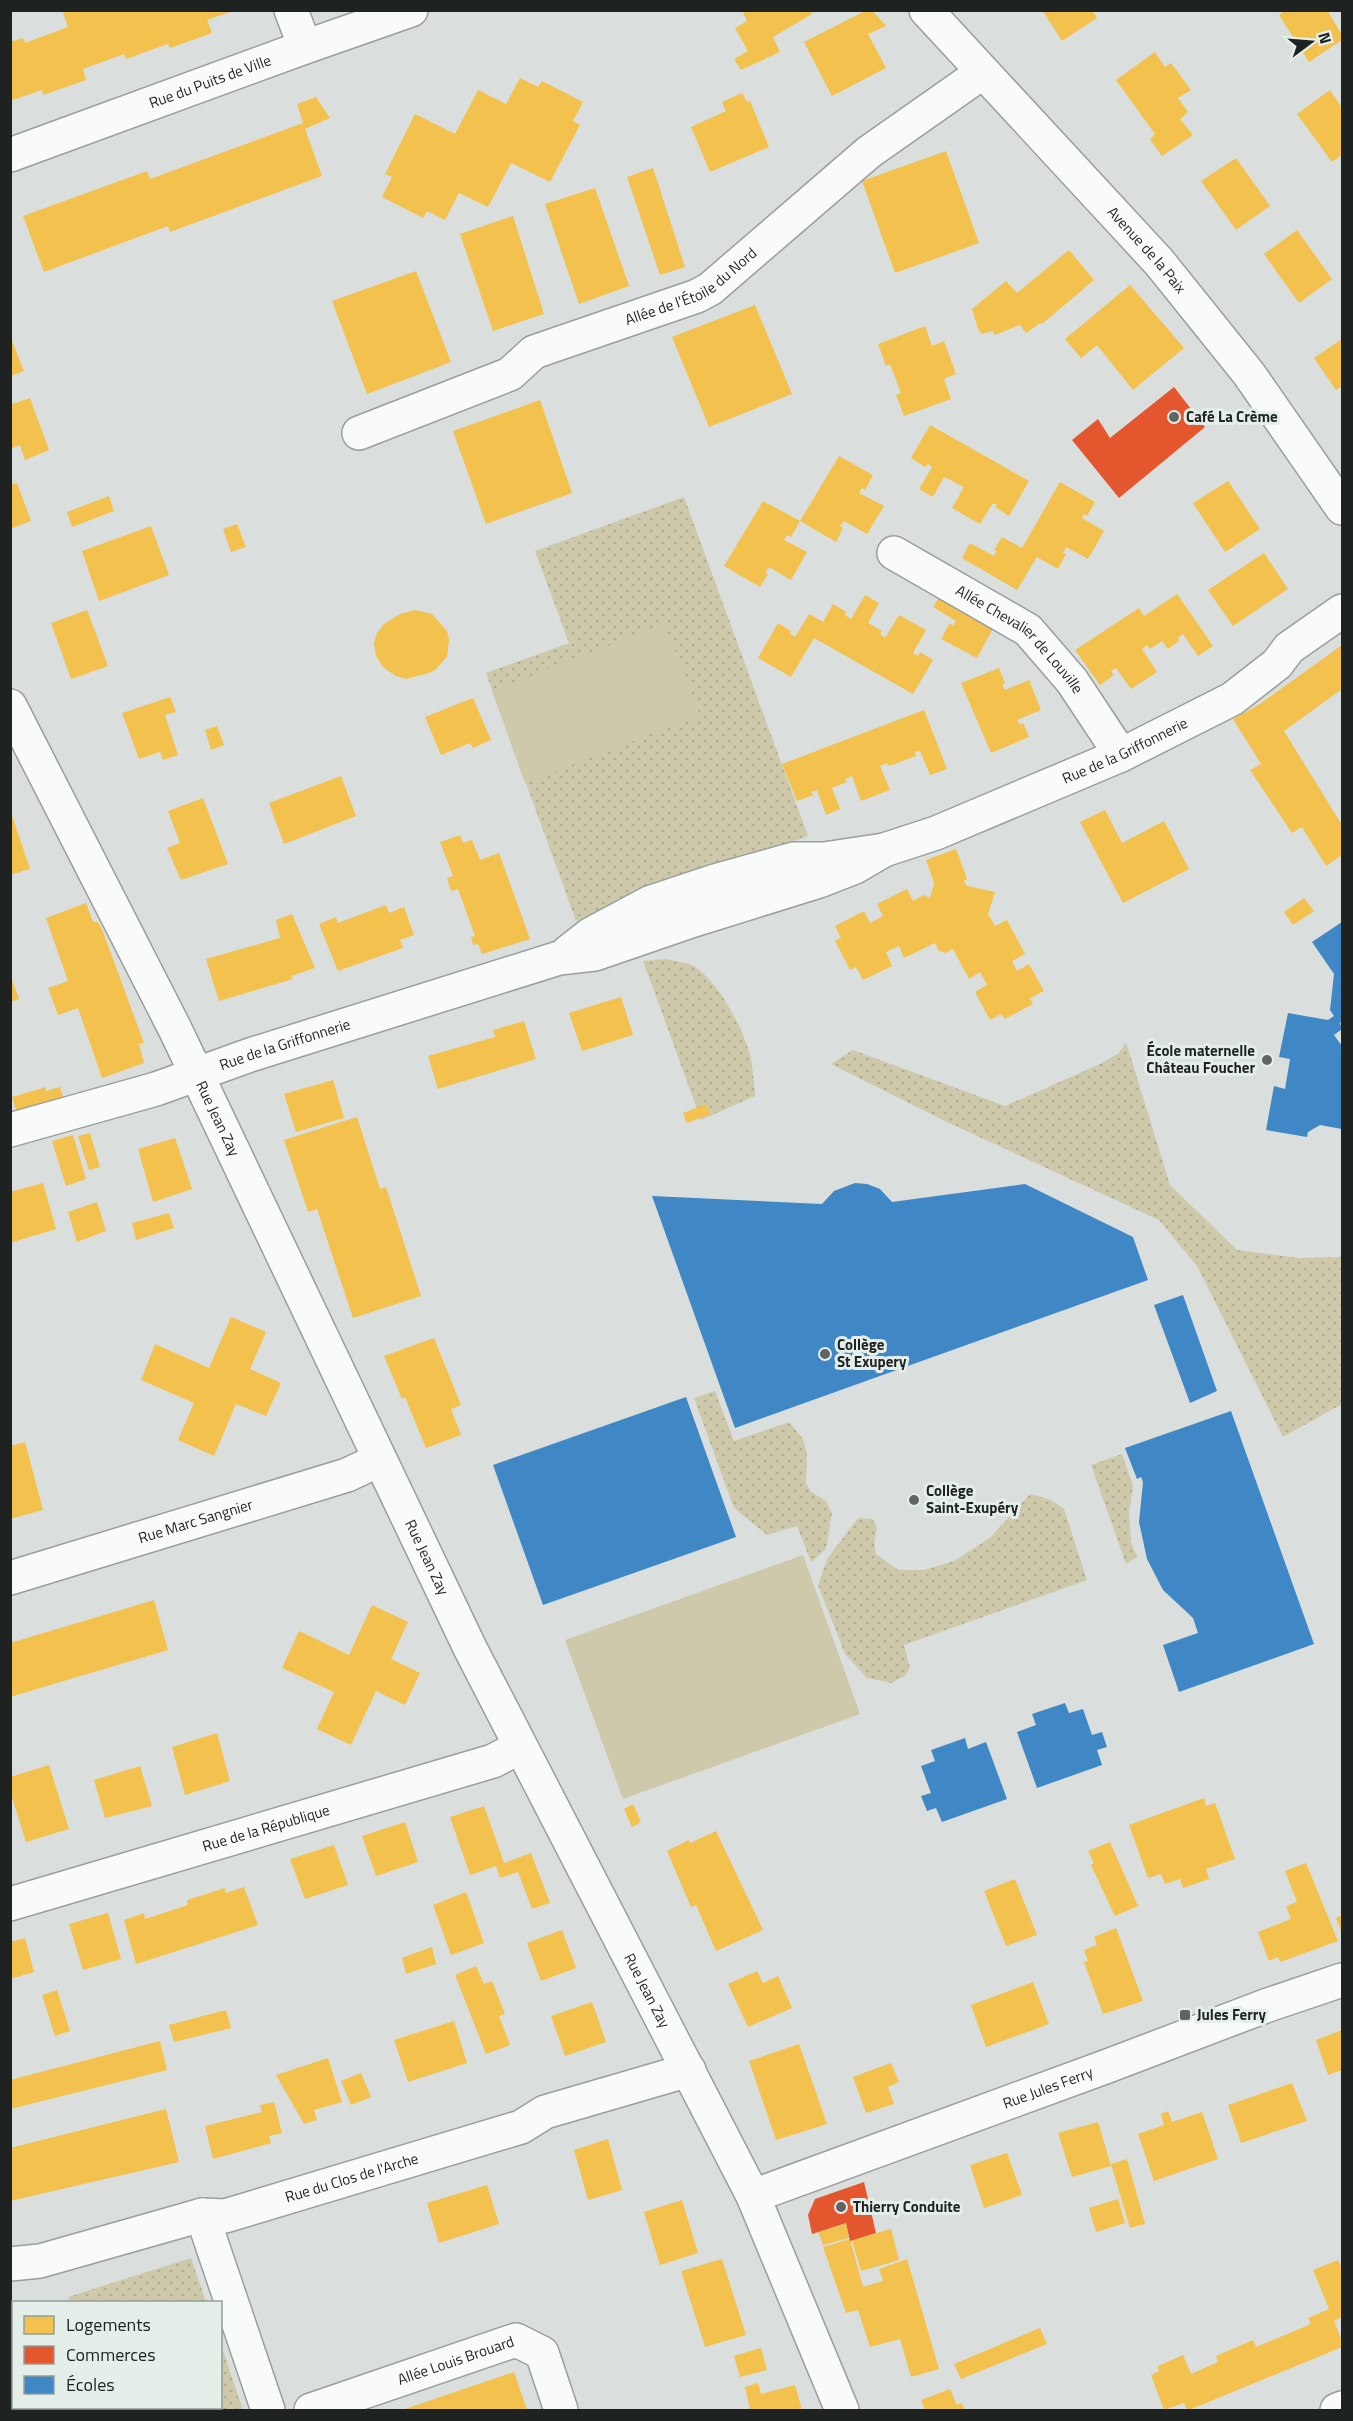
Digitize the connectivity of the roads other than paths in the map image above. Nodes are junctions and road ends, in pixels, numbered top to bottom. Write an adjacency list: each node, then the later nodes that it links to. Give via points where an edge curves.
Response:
1 (291, 10): 4 (street)
2 (411, 10): 4 (street, Rue du Puits de Ville)
3 (926, 10): 5 (street, Avenue de la Paix)
4 (304, 47): 6 (street, Rue du Puits de Ville)
5 (983, 72): 7 (street, Allée de l'Étoile du Nord, via 869,152 710,289 534,352 510,374); 8 (street, Avenue de la Paix, via 1166,270 1249,374)
6 (10, 155)
7 (359, 433)
8 (1342, 508)
9 (894, 553): 13 (street, Allée Chevalier de Louville, via 1028,630 1072,681)
10 (1342, 610): 13 (street, Rue de la Griffonnerie, via 1289,648 1277,664 1232,699)
11 (10, 706): 12 (street, Rue Jean Zay)
12 (18, 739): 14 (street, Rue Jean Zay)
13 (1121, 755): 14 (street, Rue de la Griffonnerie, via 936,833 884,850 819,881 595,954 559,958)
14 (196, 1074): 15 (street, Rue de la Griffonnerie); 16 (street, Rue Jean Zay)
15 (10, 1130)
16 (379, 1460): 17 (street, Rue Marc Sangnier, via 347,1474); 18 (street, Rue Jean Zay)
17 (10, 1578)
18 (520, 1748): 19 (street, Rue de la République, via 493,1761); 21 (street, Rue Jean Zay)
19 (10, 1904)
20 (1342, 1980): 22 (street, Rue Jules Ferry)
21 (689, 2070): 22 (street, Rue Jean Zay); 23 (street, Rue du Clos de l'Arche, via 545,2112 521,2127 225,2216)
22 (753, 2196): 29 (street, Rue Jean Zay)
23 (202, 2215): 24 (street, Rue du Clos de l'Arche); 26 (street)
24 (25, 2263)
25 (1342, 2408): 30 (street)
26 (268, 2410)
27 (311, 2410): 28 (street, Allée Louis Brouard, via 516,2340 542,2353)
28 (561, 2410)
29 (842, 2410)
30 (1337, 2410)

